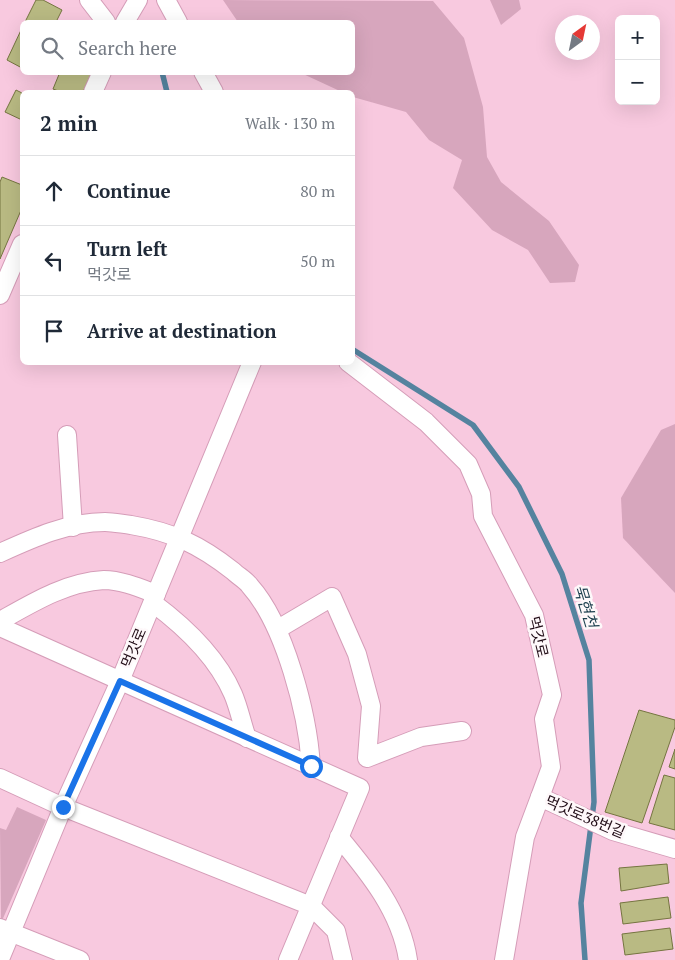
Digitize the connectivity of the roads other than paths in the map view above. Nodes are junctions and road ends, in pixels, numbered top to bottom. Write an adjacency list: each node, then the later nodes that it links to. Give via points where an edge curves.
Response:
1 (89, 0): 4 (street)
2 (138, 0): 5 (street)
3 (166, 0): 6 (street)
4 (104, 20)
5 (126, 20)
6 (177, 20)
7 (101, 75): 9 (street)
8 (205, 75): 10 (street)
9 (94, 90)
10 (213, 90)
11 (20, 249): 12 (street)
12 (0, 295)
13 (251, 365): 17 (street, 먹갓로)
14 (352, 365): 28 (street, 먹갓로, via 426,422 468,464 481,494 482,516 534,615 552,695 544,719 551,767)
15 (67, 435): 16 (street)
16 (73, 526): 17 (street, via 105,522 148,528); 18 (street)
17 (180, 537): 19 (street, 먹갓로); 22 (street, via 209,553 250,586)
18 (0, 553)
19 (155, 598): 20 (street, via 127,584 105,580 73,586 41,598); 23 (street, 먹갓로); 25 (street, via 205,650 233,694)
20 (0, 622)
21 (0, 628): 23 (street)
22 (278, 629): 24 (street, via 332,597 357,654 370,706 368,758 422,737); 26 (street, via 294,679 310,746)
23 (120, 681): 25 (street); 29 (street, 먹갓로)
24 (462, 731)
25 (247, 738): 26 (street)
26 (311, 766): 30 (street, via 360,788)
27 (0, 778): 29 (street)
28 (540, 797): 31 (street, 먹갓로38번길, via 603,826); 39 (street, 먹갓로38번길, via 526,837)
29 (63, 807): 32 (street); 33 (street, 먹갓로)
30 (339, 837): 32 (street); 38 (street, via 387,901)
31 (675, 849)
32 (311, 906): 36 (street); 37 (street, via 336,931)
33 (6, 930): 34 (street, 먹갓로); 35 (street)
34 (0, 959)
35 (80, 960)
36 (288, 960)
37 (343, 960)
38 (408, 960)
39 (504, 960)

